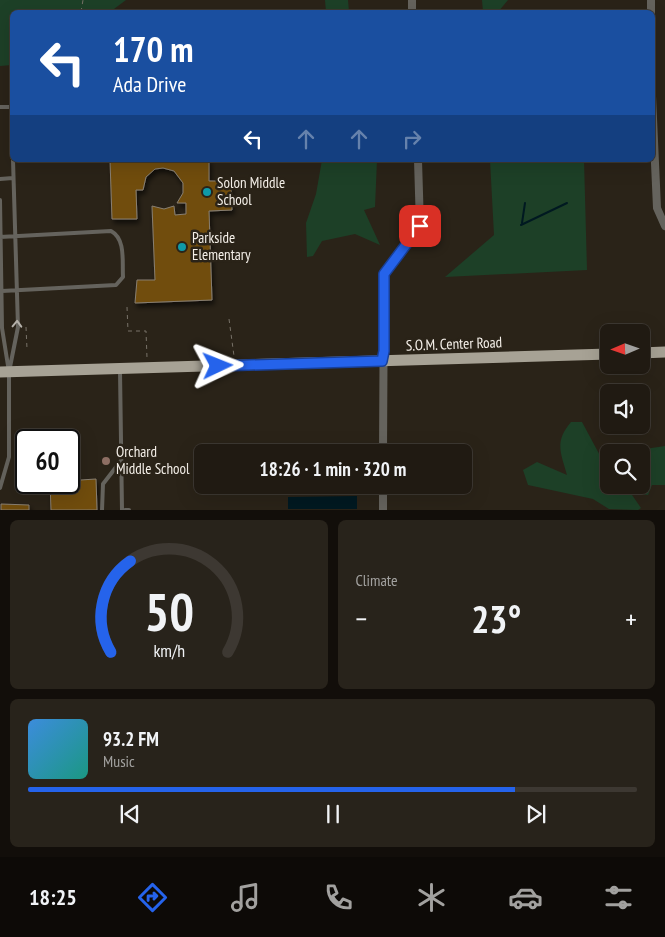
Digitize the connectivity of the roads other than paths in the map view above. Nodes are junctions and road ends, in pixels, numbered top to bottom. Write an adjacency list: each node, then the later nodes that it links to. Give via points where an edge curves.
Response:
1 (13, 162): 4 (lane)
2 (418, 162): 16 (street, via 420,226 384,274)
3 (655, 162): 7 (street, via 657,208)
4 (13, 178): 5 (lane); 8 (lane)
5 (0, 179)
6 (0, 200): 9 (lane)
7 (665, 226)
8 (15, 236): 9 (lane); 10 (lane); 10 (lane, via 111,231 120,241 123,277 116,285)
9 (0, 237): 11 (lane)
10 (17, 290): 11 (lane); 18 (lane, one-way to 10, via 18,327)
11 (2, 291): 12 (lane)
12 (1, 328): 18 (lane)
13 (665, 352): 14 (main road)
14 (650, 353)
15 (600, 354): 16 (main road, S.O.M. Center Road)
16 (382, 361): 17 (main road, S.O.M. Center Road); 19 (street)
17 (120, 369): 18 (main road, S.O.M. Center Road); 20 (lane)
18 (5, 372): 21 (lane, via 9,457)
19 (382, 444)
20 (121, 460): 23 (lane, via 103,484); 24 (lane)
21 (0, 488)
22 (383, 494): 26 (street)
23 (102, 510)
24 (123, 510): 25 (lane)
25 (129, 510)
26 (383, 510)

